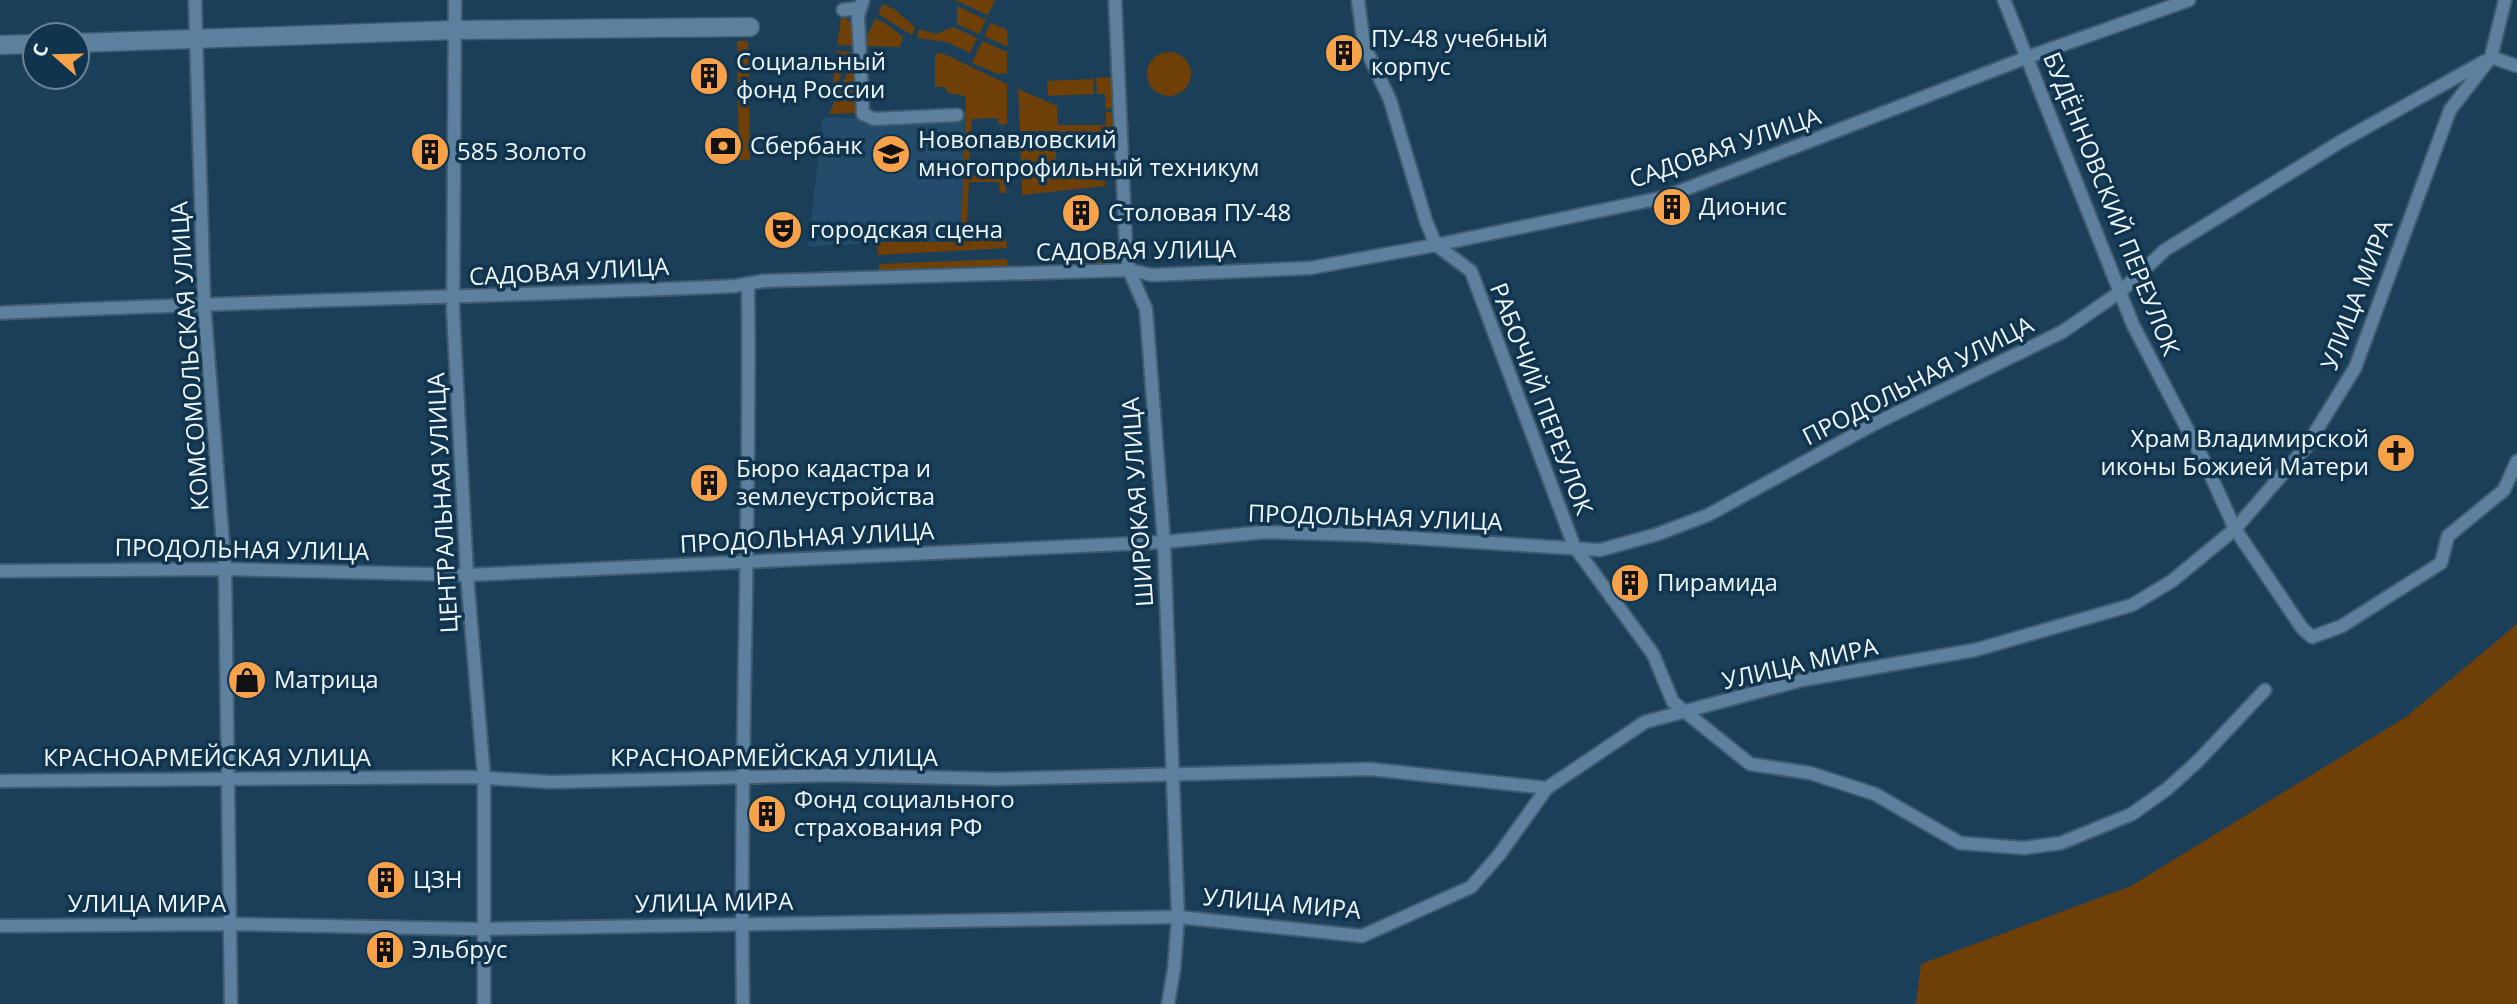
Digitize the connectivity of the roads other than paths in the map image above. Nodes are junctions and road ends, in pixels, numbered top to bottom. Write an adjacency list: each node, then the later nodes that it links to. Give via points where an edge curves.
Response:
1 (195, 0): 12 (street, КОМСОМОЛЬСКАЯ УЛИЦА)
2 (456, 0): 11 (street, ЦЕНТРАЛЬНАЯ УЛИЦА)
3 (1115, 0): 21 (street, ШИРОКАЯ УЛИЦА)
4 (1358, 0): 20 (street, via 1364,45 1390,100)
5 (2004, 0): 16 (street, БУДЁННОВСКИЙ ПЕРЕУЛОК)
6 (2189, 0): 16 (street, САДОВАЯ УЛИЦА)
7 (2505, 0): 17 (street)
8 (860, 8): 9 (street); 19 (street, via 863,114 874,119)
9 (843, 10)
10 (750, 27): 11 (street)
11 (454, 30): 12 (street); 24 (street, ЦЕНТРАЛЬНАЯ УЛИЦА)
12 (194, 39): 13 (street); 25 (street, КОМСОМОЛЬСКАЯ УЛИЦА)
13 (91, 43)
14 (21, 44): 15 (street)
15 (0, 45)
16 (2028, 57): 20 (street, САДОВАЯ УЛИЦА, via 1665,197); 23 (street, БУДЁННОВСКИЙ ПЕРЕУЛОК)
17 (2491, 57): 18 (street); 23 (street, ПРОДОЛЬНАЯ УЛИЦА, via 2340,142 2165,250); 28 (street, УЛИЦА МИРА, via 2450,110 2355,368 2305,447)
18 (2517, 66)
19 (957, 115)
20 (1436, 245): 21 (street, САДОВАЯ УЛИЦА, via 1310,268 1152,275); 30 (street, РАБОЧИЙ ПЕРЕУЛОК, via 1471,271)
21 (1129, 270): 22 (street, САДОВАЯ УЛИЦА); 29 (street, ШИРОКАЯ УЛИЦА, via 1146,309)
22 (748, 284): 24 (street, САДОВАЯ УЛИЦА); 31 (street)
23 (2120, 292): 28 (street, БУДЁННОВСКИЙ ПЕРЕУЛОК); 30 (street, ПРОДОЛЬНАЯ УЛИЦА, via 2062,332 1874,424 1707,515 1600,550)
24 (453, 298): 25 (street, САДОВАЯ УЛИЦА); 34 (street, ЦЕНТРАЛЬНАЯ УЛИЦА)
25 (204, 303): 26 (street, САДОВАЯ УЛИЦА); 32 (street, КОМСОМОЛЬСКАЯ УЛИЦА)
26 (0, 313)
27 (2517, 461): 28 (street, БУДЁННОВСКИЙ ПЕРЕУЛОК, via 2504,490 2448,536 2441,563 2342,626 2312,637)
28 (2235, 529): 36 (street, УЛИЦА МИРА, via 2172,581 2132,605 1975,650 1802,680)
29 (1164, 542): 30 (street, ПРОДОЛЬНАЯ УЛИЦА, via 1265,532); 31 (street, ПРОДОЛЬНАЯ УЛИЦА); 37 (street, ШИРОКАЯ УЛИЦА)
30 (1574, 547): 36 (street, РАБОЧИЙ ПЕРЕУЛОК, via 1653,654 1673,702)
31 (747, 561): 34 (street, ПРОДОЛЬНАЯ УЛИЦА); 39 (street)
32 (225, 569): 33 (street, ПРОДОЛЬНАЯ УЛИЦА); 34 (street, ПРОДОЛЬНАЯ УЛИЦА); 40 (street, КОМСОМОЛЬСКАЯ УЛИЦА)
33 (0, 570)
34 (467, 575): 38 (street, ЦЕНТРАЛЬНАЯ УЛИЦА)
35 (2265, 690): 36 (street, РАБОЧИЙ ПЕРЕУЛОК, via 2197,762 2132,814 2061,843 2024,848 1960,843 1875,794 1810,773 1750,764)
36 (1686, 713): 42 (street, УЛИЦА МИРА, via 1645,722)
37 (1174, 775): 39 (street, КРАСНОАРМЕЙСКАЯ УЛИЦА); 42 (street, КРАСНОАРМЕЙСКАЯ УЛИЦА, via 1370,769); 43 (street, ШИРОКАЯ УЛИЦА)
38 (484, 777): 39 (street, КРАСНОАРМЕЙСКАЯ УЛИЦА, via 551,782); 40 (street, КРАСНОАРМЕЙСКАЯ УЛИЦА); 47 (street, ЦЕНТРАЛЬНАЯ УЛИЦА)
39 (743, 777): 45 (street)
40 (228, 778): 41 (street, КРАСНОАРМЕЙСКАЯ УЛИЦА); 44 (street, КОМСОМОЛЬСКАЯ УЛИЦА)
41 (0, 781)
42 (1547, 788): 43 (street, УЛИЦА МИРА, via 1471,887 1362,936)
43 (1178, 917): 45 (street, УЛИЦА МИРА); 51 (street, ШИРОКАЯ УЛИЦА)
44 (230, 924): 46 (street, УЛИЦА МИРА); 47 (street, УЛИЦА МИРА); 48 (street, КОМСОМОЛЬСКАЯ УЛИЦА)
45 (742, 924): 47 (street, УЛИЦА МИРА); 50 (street)
46 (0, 926)
47 (484, 929): 49 (street, ЦЕНТРАЛЬНАЯ УЛИЦА)
48 (231, 1004)
49 (484, 1004)
50 (743, 1004)
51 (1168, 1004)

